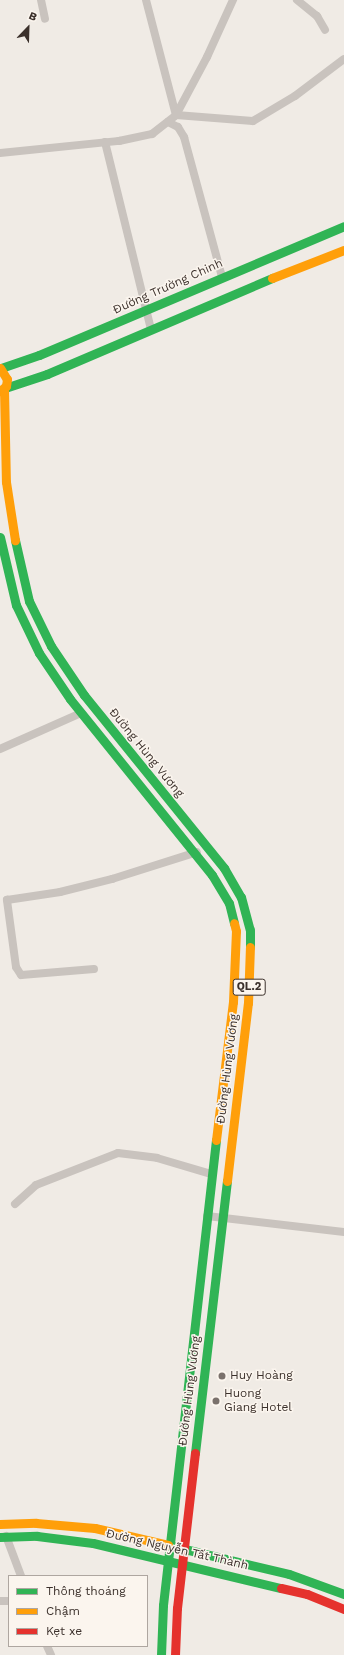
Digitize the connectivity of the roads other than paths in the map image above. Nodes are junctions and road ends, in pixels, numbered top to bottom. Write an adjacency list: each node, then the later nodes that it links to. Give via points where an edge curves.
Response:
1 (41, 0): 5 (street)
2 (146, 0): 8 (street)
3 (233, 0): 8 (street, via 207,57)
4 (297, 0): 6 (street, via 317,16)
5 (45, 19)
6 (325, 30)
7 (344, 59): 8 (street, via 295,96 252,121)
8 (176, 115): 9 (street)
9 (168, 122): 10 (street, via 146,136); 14 (street, via 178,127 184,137)
10 (105, 142): 11 (street); 15 (street)
11 (0, 153)
12 (344, 226): 14 (main road, Đường Trường Chinh)
13 (344, 250): 16 (main road)
14 (222, 277): 15 (main road, Đường Trường Chinh)
15 (146, 310): 16 (street); 17 (main road, Đường Trường Chinh, via 39,356)
16 (151, 329): 18 (main road, via 47,374)
17 (0, 367): 18 (main road, QL.2, via 7,377)
18 (3, 389): 23 (main road, Đường Hùng Vương / QL.2, via 6,482 13,533 29,601 51,646 84,695)
19 (0, 537): 20 (main road, Đường Hùng Vương / QL.2)
20 (2, 550): 21 (main road, Đường Hùng Vương / QL.2, via 19,612 39,653)
21 (81, 713): 22 (street); 24 (main road, Đường Hùng Vương / QL.2)
22 (0, 749)
23 (209, 849): 24 (street); 29 (main road, Đường Hùng Vương / QL.2, via 241,897 247,913 251,947 248,1003)
24 (194, 853): 25 (street, via 112,879 60,892 7,900 16,967 20,975); 26 (main road, Đường Hùng Vương / QL.2, via 225,895 236,931 233,1002)
25 (94, 969)
26 (211, 1174): 27 (street, via 157,1158 118,1152 36,1185); 28 (main road, Đường Hùng Vương / QL.2)
27 (16, 1204)
28 (207, 1216): 29 (street); 33 (main road, Đường Hùng Vương / QL.2)
29 (222, 1217): 30 (street); 34 (main road, Đường Hùng Vương / QL.2)
30 (344, 1232)
31 (1, 1522): 33 (main road, Đường Nguyễn Tất Thành, via 95,1528)
32 (7, 1536): 35 (main road, Đường Nguyễn Tất Thành, via 87,1542); 37 (street)
33 (170, 1545): 34 (main road, Đường Nguyễn Tất Thành); 35 (main road, Đường Hùng Vương / QL.2)
34 (184, 1548): 36 (main road, Đường Hùng Vương / QL.2); 38 (main road, Đường Nguyễn Tất Thành, via 289,1574)
35 (168, 1561): 36 (main road, Đường Nguyễn Tất Thành); 40 (main road, Đường Hùng Vương / QL.2)
36 (182, 1564): 39 (main road, Đường Nguyễn Tất Thành, via 307,1594); 41 (main road, Đường Hùng Vương / QL.2)
37 (21, 1575)
38 (344, 1594)
39 (344, 1609)
40 (161, 1655)
41 (175, 1655)

